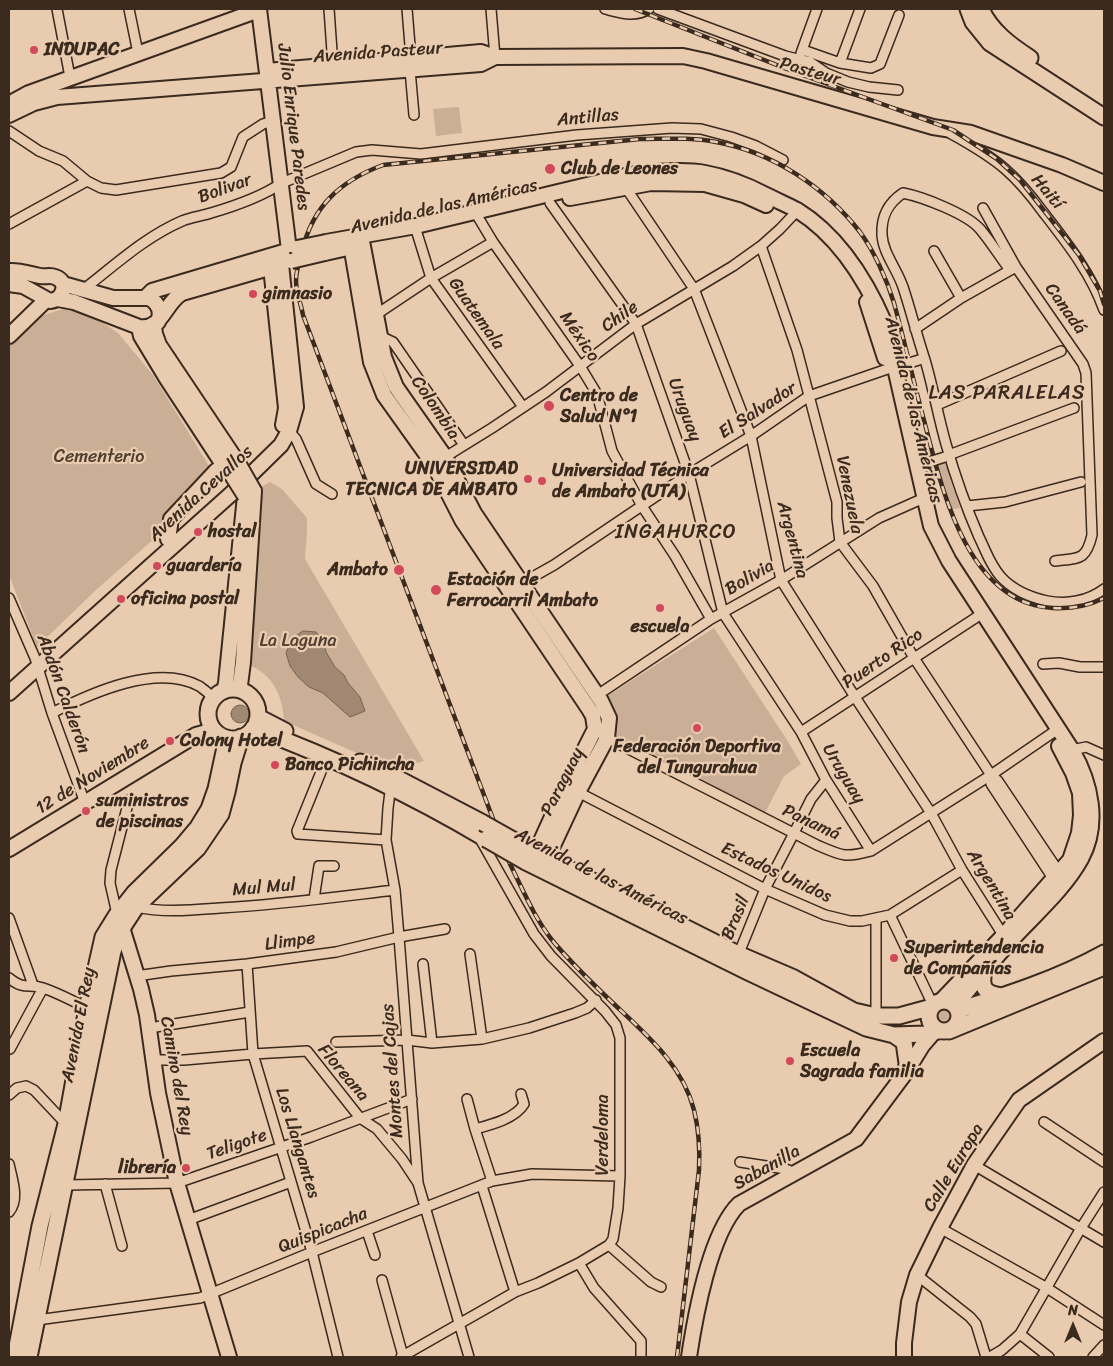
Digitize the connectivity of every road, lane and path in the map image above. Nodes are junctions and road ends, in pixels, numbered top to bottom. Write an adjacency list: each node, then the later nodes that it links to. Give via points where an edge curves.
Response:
1 (57, 9): 24 (street)
2 (129, 9): 16 (street)
3 (260, 9): 16 (street); 23 (street, Julio Enrique Paredes)
4 (329, 9): 22 (street)
5 (407, 9): 21 (street)
6 (492, 9): 18 (street)
7 (605, 9): 8 (street, via 636,14)
8 (649, 9)
9 (658, 9): 19 (street)
10 (816, 9): 15 (street)
11 (860, 9): 20 (street)
12 (968, 9): 17 (main road, via 973,22 990,43)
13 (981, 9): 17 (main road)
14 (899, 16): 20 (street, via 880,64 872,68)
15 (803, 50): 19 (street); 20 (street)
16 (138, 53): 24 (street)
17 (1014, 54): 27 (main road); 30 (main road)
18 (495, 57): 21 (street, Avenida Pasteur, via 482,64); 32 (street, Pasteur, via 683,56)
19 (798, 59): 25 (street, via 848,82)
20 (840, 63)
21 (411, 64): 22 (street, Avenida Pasteur); 23 (street, Avenida Pasteur); 29 (street)
22 (333, 66): 23 (street, Avenida Pasteur)
23 (268, 76): 28 (street, Avenida Pasteur, via 56,97); 31 (street, Julio Enrique Paredes)
24 (70, 77): 26 (street)
25 (898, 90)
26 (9, 104)
27 (1104, 106)
28 (9, 115)
29 (414, 115)
30 (1104, 117)
31 (273, 121): 36 (street, via 243,137 231,167 221,173 116,190 101,188); 38 (street, Julio Enrique Paredes)
32 (933, 127): 39 (street, Pasteur, via 970,133); 62 (street, Haití, via 985,153 1023,187 1088,274)
33 (9, 131): 36 (street, via 39,151 63,161)
34 (390, 152): 35 (street, Antillas, via 420,154 577,135 672,128 701,129 731,137); 38 (street, Bolivar, via 356,152)
35 (783, 160)
36 (87, 181): 44 (street)
37 (622, 182): 40 (street, Avenida de las Américas); 42 (street, Avenida de las Américas, via 647,172 704,172 746,185); 43 (street, Avenida de las Américas); 58 (street, Argentina)
38 (282, 183): 50 (street, Julio Enrique Paredes); 57 (street, Bolivar, via 238,205 183,220 160,232)
39 (1104, 183)
40 (550, 203): 43 (street, Avenida de las Américas); 65 (street, Uruguay)
41 (983, 208): 51 (street, Canadá)
42 (795, 213): 48 (street, Chile); 73 (street, Avenida de las Américas, via 844,266 866,302)
43 (477, 215): 45 (street, Avenida de las Américas); 46 (street, Avenida de las Américas); 47 (street, México)
44 (9, 224)
45 (417, 233): 46 (street, Avenida de las Américas); 54 (street, Guatemala)
46 (356, 241): 50 (street, Avenida de las Américas, bridge); 63 (street, Colombia); 84 (street, Colombia, via 371,362 377,378 384,395)
47 (493, 242): 54 (street); 72 (street, México)
48 (761, 246): 58 (street, Chile); 76 (street, Venezuela)
49 (934, 251): 60 (street)
50 (286, 258): 59 (street, Avenida de las Américas, via 152,291); 64 (street, Avenida de las Américas, via 182,293); 74 (street, Avenida Cevallos, via 282,318)
51 (1013, 268): 60 (street); 67 (street, via 979,228 955,211 913,195 903,194 896,198 884,214 882,236 903,287); 95 (street, Canadá, via 1083,364 1088,382 1086,402 1092,535 1084,555)
52 (9, 271): 53 (street)
53 (47, 277): 56 (street, via 57,278); 61 (street, via 39,290)
54 (431, 278): 63 (street); 78 (street, Guatemala)
55 (9, 284): 61 (street, via 23,286)
56 (63, 284): 57 (street); 61 (street, via 63,292)
57 (84, 289): 59 (street, via 113,298)
58 (694, 289): 65 (street, Chile); 81 (street, Argentina)
59 (142, 298): 64 (street, via 149,298 157,304 160,312); 66 (street, via 130,308 130,317)
60 (962, 298): 67 (street)
61 (49, 299): 66 (street, via 74,302); 68 (street)
62 (1104, 310)
63 (377, 314): 69 (street, Colombia)
64 (156, 323): 66 (street, via 149,328); 75 (street, via 155,334)
65 (636, 324): 72 (street, Chile); 87 (street, Uruguay)
66 (137, 326): 75 (street, via 141,336)
67 (915, 329): 71 (street)
68 (9, 336)
69 (380, 336): 82 (street, via 393,342); 84 (street, Colombia, via 384,358 396,387)
70 (1061, 351): 77 (street)
71 (922, 359): 73 (street, El Salvador, bridge); 77 (street)
72 (580, 366): 78 (street, Chile); 91 (street, México, via 597,394 612,451)
73 (896, 366): 76 (street, El Salvador); 86 (street, Avenida de las Américas); 90 (street, Avenida de las Américas)
74 (287, 371): 80 (street, Avenida Cevallos, via 296,407); 93 (street, Avenida Cevallos, via 285,418 276,440)
75 (178, 384): 85 (street)
76 (809, 396): 81 (street, El Salvador); 94 (street, Venezuela, via 837,502)
77 (937, 405): 83 (street)
78 (523, 407): 82 (street, Chile)
79 (1074, 408): 83 (street)
80 (289, 431): 89 (street, via 296,439 316,484); 104 (street, Avenida Cevallos, via 272,456)
81 (751, 436): 87 (street, El Salvador); 96 (street, Argentina)
82 (464, 445): 84 (street, Chile)
83 (947, 455): 86 (street, bridge); 92 (street)
84 (439, 461): 97 (street, Colombia); 116 (street, Colombia, via 462,520 593,716)
85 (231, 464): 93 (street, via 216,471 171,519); 109 (street, bridge, via 249,500 244,662 240,684)
86 (922, 464): 90 (street, Avenida de las Américas)
87 (690, 474): 91 (street, El Salvador); 100 (street, Uruguay)
88 (1081, 482): 92 (street, via 1005,502)
89 (332, 494)
90 (920, 499): 94 (street, Bolivia, via 879,518); 101 (street, Avenida de las Américas, via 925,533 932,547 947,574)
91 (642, 506): 97 (street, El Salvador); 102 (street, México)
92 (967, 506): 98 (street, via 989,561 1013,588 1036,598 1061,603 1084,599)
93 (168, 539): 104 (street, Avenida Cevallos)
94 (840, 542): 96 (street, Bolivia); 103 (street, Venezuela, via 873,586)
95 (1055, 561)
96 (781, 580): 100 (street, Bolivia); 111 (street, Argentina)
97 (522, 583): 110 (street, Colombia)
98 (1104, 589)
99 (9, 598): 104 (street, Abdón Calderón)
100 (723, 613): 102 (street, Bolivia); 117 (street, Uruguay)
101 (979, 615): 103 (street, Puerto Rico); 114 (street, Avenida de las Américas)
102 (712, 619): 110 (street, Bolivia)
103 (914, 658): 111 (street, Puerto Rico); 122 (street, Venezuela)
104 (36, 663): 107 (street, Avenida Cevallos); 108 (street, Avenida Cevallos); 112 (street, Abdón Calderón)
105 (1043, 664): 106 (street)
106 (1104, 667)
107 (9, 681)
108 (9, 693)
109 (225, 693): 112 (street, via 186,681 152,678 120,684); 113 (main road, via 245,692 255,702); 115 (main road, via 208,712)
110 (596, 696): 118 (street, Colombia, via 606,710)
111 (855, 697): 117 (street, Puerto Rico); 128 (street, Argentina)
112 (52, 713): 127 (street, Abdón Calderón)
113 (255, 723): 115 (main road); 121 (main road, Avenida de las Américas); 124 (main road, Avenida de las Américas, via 281,730)
114 (1055, 731): 119 (street, Avenida de las Américas); 122 (street, Panamá); 137 (street, Avenida de las Américas, via 1080,793 1081,815 1076,846)
115 (223, 732): 127 (street, 12 de Noviembre, via 196,735); 141 (main road, Avenida El Rey, via 233,763 221,814 198,848); 145 (main road, Avenida El Rey, via 216,789 209,809 182,846 135,892)
116 (594, 732): 118 (street, Panamá); 134 (street, Paraguay)
117 (801, 732): 123 (street, Uruguay)
118 (607, 738): 125 (street, Paraguay); 130 (street, Panamá)
119 (1072, 750): 120 (street, via 1086,747); 137 (street, Avenida de las Américas, via 1082,768 1092,814 1081,859)
120 (1104, 755)
121 (328, 757): 124 (main road, Avenida de las Américas); 131 (street, via 298,834)
122 (991, 775): 128 (street, Panamá); 137 (street, Venezuela, via 998,781)
123 (826, 780): 130 (street, Brasil, via 811,799); 133 (street, Uruguay)
124 (392, 782): 129 (main road, Avenida de las Américas); 131 (street, Montes del Cajas)
125 (578, 792): 134 (street, Paraguay); 138 (street, Estados Unidos)
126 (128, 800): 145 (street, Camino del Rey, via 110,884)
127 (85, 803): 132 (street, 12 de Noviembre)
128 (931, 813): 133 (street, Panamá); 136 (street, Argentina)
129 (483, 832): 134 (main road, Avenida de las Américas, bridge); 160 (street, Verdeloma, via 534,934 551,956)
130 (794, 833): 133 (street, Panamá, via 836,854 851,856); 138 (street, Brasil)
131 (386, 840): 139 (street, Montes del Cajas)
132 (9, 849)
133 (872, 851)
134 (535, 859): 151 (main road, Avenida de las Américas)
135 (334, 866): 140 (street, via 319,866)
136 (962, 870): 142 (street, Estados Unidos); 148 (street, Argentina)
137 (1060, 880): 148 (street, Avenida de las Américas)
138 (765, 889): 144 (street, Estados Unidos, via 825,915 850,921); 151 (street, Brasil)
139 (395, 890): 140 (street, Mul Mul); 147 (street, Montes del Cajas)
140 (314, 899): 141 (street, Mul Mul, via 190,910)
141 (136, 907): 145 (main road, Avenida El Rey)
142 (890, 915): 144 (street, Estados Unidos); 165 (street)
143 (9, 918): 158 (street)
144 (876, 918): 164 (street)
145 (120, 921): 156 (street, Camino del Rey); 161 (main road, Avenida El Rey, via 103,937); 197 (main road, Avenida El Rey)
146 (445, 930): 147 (street, Llimpe)
147 (399, 937): 152 (street, Llimpe, via 336,952); 169 (street, Montes del Cajas)
148 (1006, 940): 155 (street, Avenida de las Américas); 165 (street, Avenida de las Américas)
149 (1104, 953): 159 (main road)
150 (470, 954): 168 (street)
151 (736, 959): 164 (main road, Avenida de las Américas, via 794,978 854,1011); 167 (main road, Avenida de las Américas, via 866,1028)
152 (247, 964): 156 (street, Llimpe); 163 (street, Los Llangantes)
153 (423, 964): 172 (street)
154 (1104, 967): 165 (main road)
155 (984, 971): 159 (main road, via 982,982 985,990 992,995); 162 (street, Avenida de las Américas)
156 (136, 976): 166 (street, Camino del Rey)
157 (9, 978): 158 (street, via 16,984)
158 (38, 987): 161 (street); 173 (street)
159 (1003, 996): 162 (main road)
160 (596, 1000): 168 (street, via 575,1013); 191 (street, Verdeloma, via 616,1025 620,1038)
161 (87, 1008): 183 (main road, Avenida El Rey)
162 (957, 1008): 165 (main road, via 951,1003); 165 (main road, via 957,1024)
163 (250, 1012): 166 (street); 174 (street, Los Llangantes)
164 (876, 1016): 165 (main road, Avenida de las Américas, via 899,1016)
165 (934, 1023): 167 (main road, Avenida de las Américas); 176 (street, Sabanilla)
166 (149, 1028): 175 (street, Camino del Rey)
167 (894, 1035): 176 (main road, via 904,1042)
168 (482, 1039): 172 (street)
169 (407, 1040): 171 (street); 172 (street); 179 (street, Montes del Cajas)
170 (1104, 1041): 189 (street, Calle Europa, via 1019,1100)
171 (336, 1042)
172 (432, 1043)
173 (10, 1049)
174 (253, 1054): 175 (street, Floreana); 181 (street, Floreana, via 307,1051); 185 (street, Los Llangantes)
175 (153, 1060): 194 (street, Camino del Rey)
176 (906, 1072): 190 (street, Sabanilla, via 856,1139)
177 (521, 1094): 184 (street, via 524,1104 520,1110)
178 (9, 1095): 183 (street, via 26,1086 34,1090)
179 (412, 1099): 181 (street, Teligote); 195 (street, Montes del Cajas)
180 (467, 1099): 184 (street)
181 (360, 1118): 185 (street, Teligote); 195 (street, Floreana, via 377,1129)
182 (1044, 1122): 187 (street)
183 (66, 1124): 223 (main road, Avenida El Rey, via 40,1226)
184 (475, 1129): 192 (street)
185 (280, 1147): 193 (street, Los Llangantes); 194 (street, Teligote)
186 (740, 1162): 190 (street)
187 (1104, 1162)
188 (9, 1164): 201 (street, via 15,1197)
189 (974, 1165): 203 (street, Calle Europa); 204 (street)
190 (796, 1173): 230 (street, Sabanilla, via 739,1204 730,1213 716,1244 696,1310)
191 (620, 1176): 192 (street, Quispicacha, via 532,1174); 207 (street, Verdeloma, via 618,1208)
192 (492, 1181): 198 (street, Quispicacha)
193 (291, 1182): 202 (street); 209 (street, Los Llangantes)
194 (177, 1183): 196 (street, Teligote); 202 (street, Camino del Rey)
195 (418, 1183): 200 (street, Montes del Cajas)
196 (105, 1184): 197 (street, Teligote); 208 (street)
197 (66, 1186): 218 (main road, Avenida El Rey)
198 (482, 1186): 200 (street, Quispicacha); 216 (street)
199 (1104, 1192): 204 (street)
200 (425, 1207): 205 (street, Quispicacha); 219 (street, Montes del Cajas)
201 (9, 1212)
202 (188, 1220): 217 (street, Camino del Rey)
203 (940, 1228): 212 (street, Calle Europa); 215 (street)
204 (1081, 1228): 206 (street); 215 (street)
205 (366, 1230): 209 (street, Quispicacha); 210 (street)
206 (1104, 1242)
207 (608, 1245): 211 (street); 214 (street)
208 (122, 1246)
209 (312, 1252): 217 (street, Quispicacha); 226 (street, Los Llangantes)
210 (375, 1255)
211 (579, 1263): 216 (street); 229 (street, via 594,1288 641,1341)
212 (917, 1275): 231 (street, Calle Europa, via 909,1302); 232 (street, via 970,1317 976,1324)
213 (382, 1280): 227 (street)
214 (660, 1288)
215 (1047, 1288): 220 (street); 221 (street)
216 (515, 1292): 219 (street)
217 (211, 1294): 218 (street, Quispicacha, via 170,1303); 225 (street, Camino del Rey)
218 (37, 1320): 224 (main road, Avenida El Rey)
219 (458, 1323): 227 (street); 228 (street, Montes del Cajas)
220 (1104, 1325)
221 (1020, 1334): 232 (street); 233 (street)
222 (1104, 1345): 234 (street)
223 (15, 1357)
224 (29, 1357)
225 (229, 1357)
226 (338, 1357)
227 (402, 1357)
228 (469, 1357)
229 (641, 1357)
230 (689, 1357)
231 (904, 1357)
232 (988, 1357)
233 (1049, 1357)
234 (1093, 1357)

